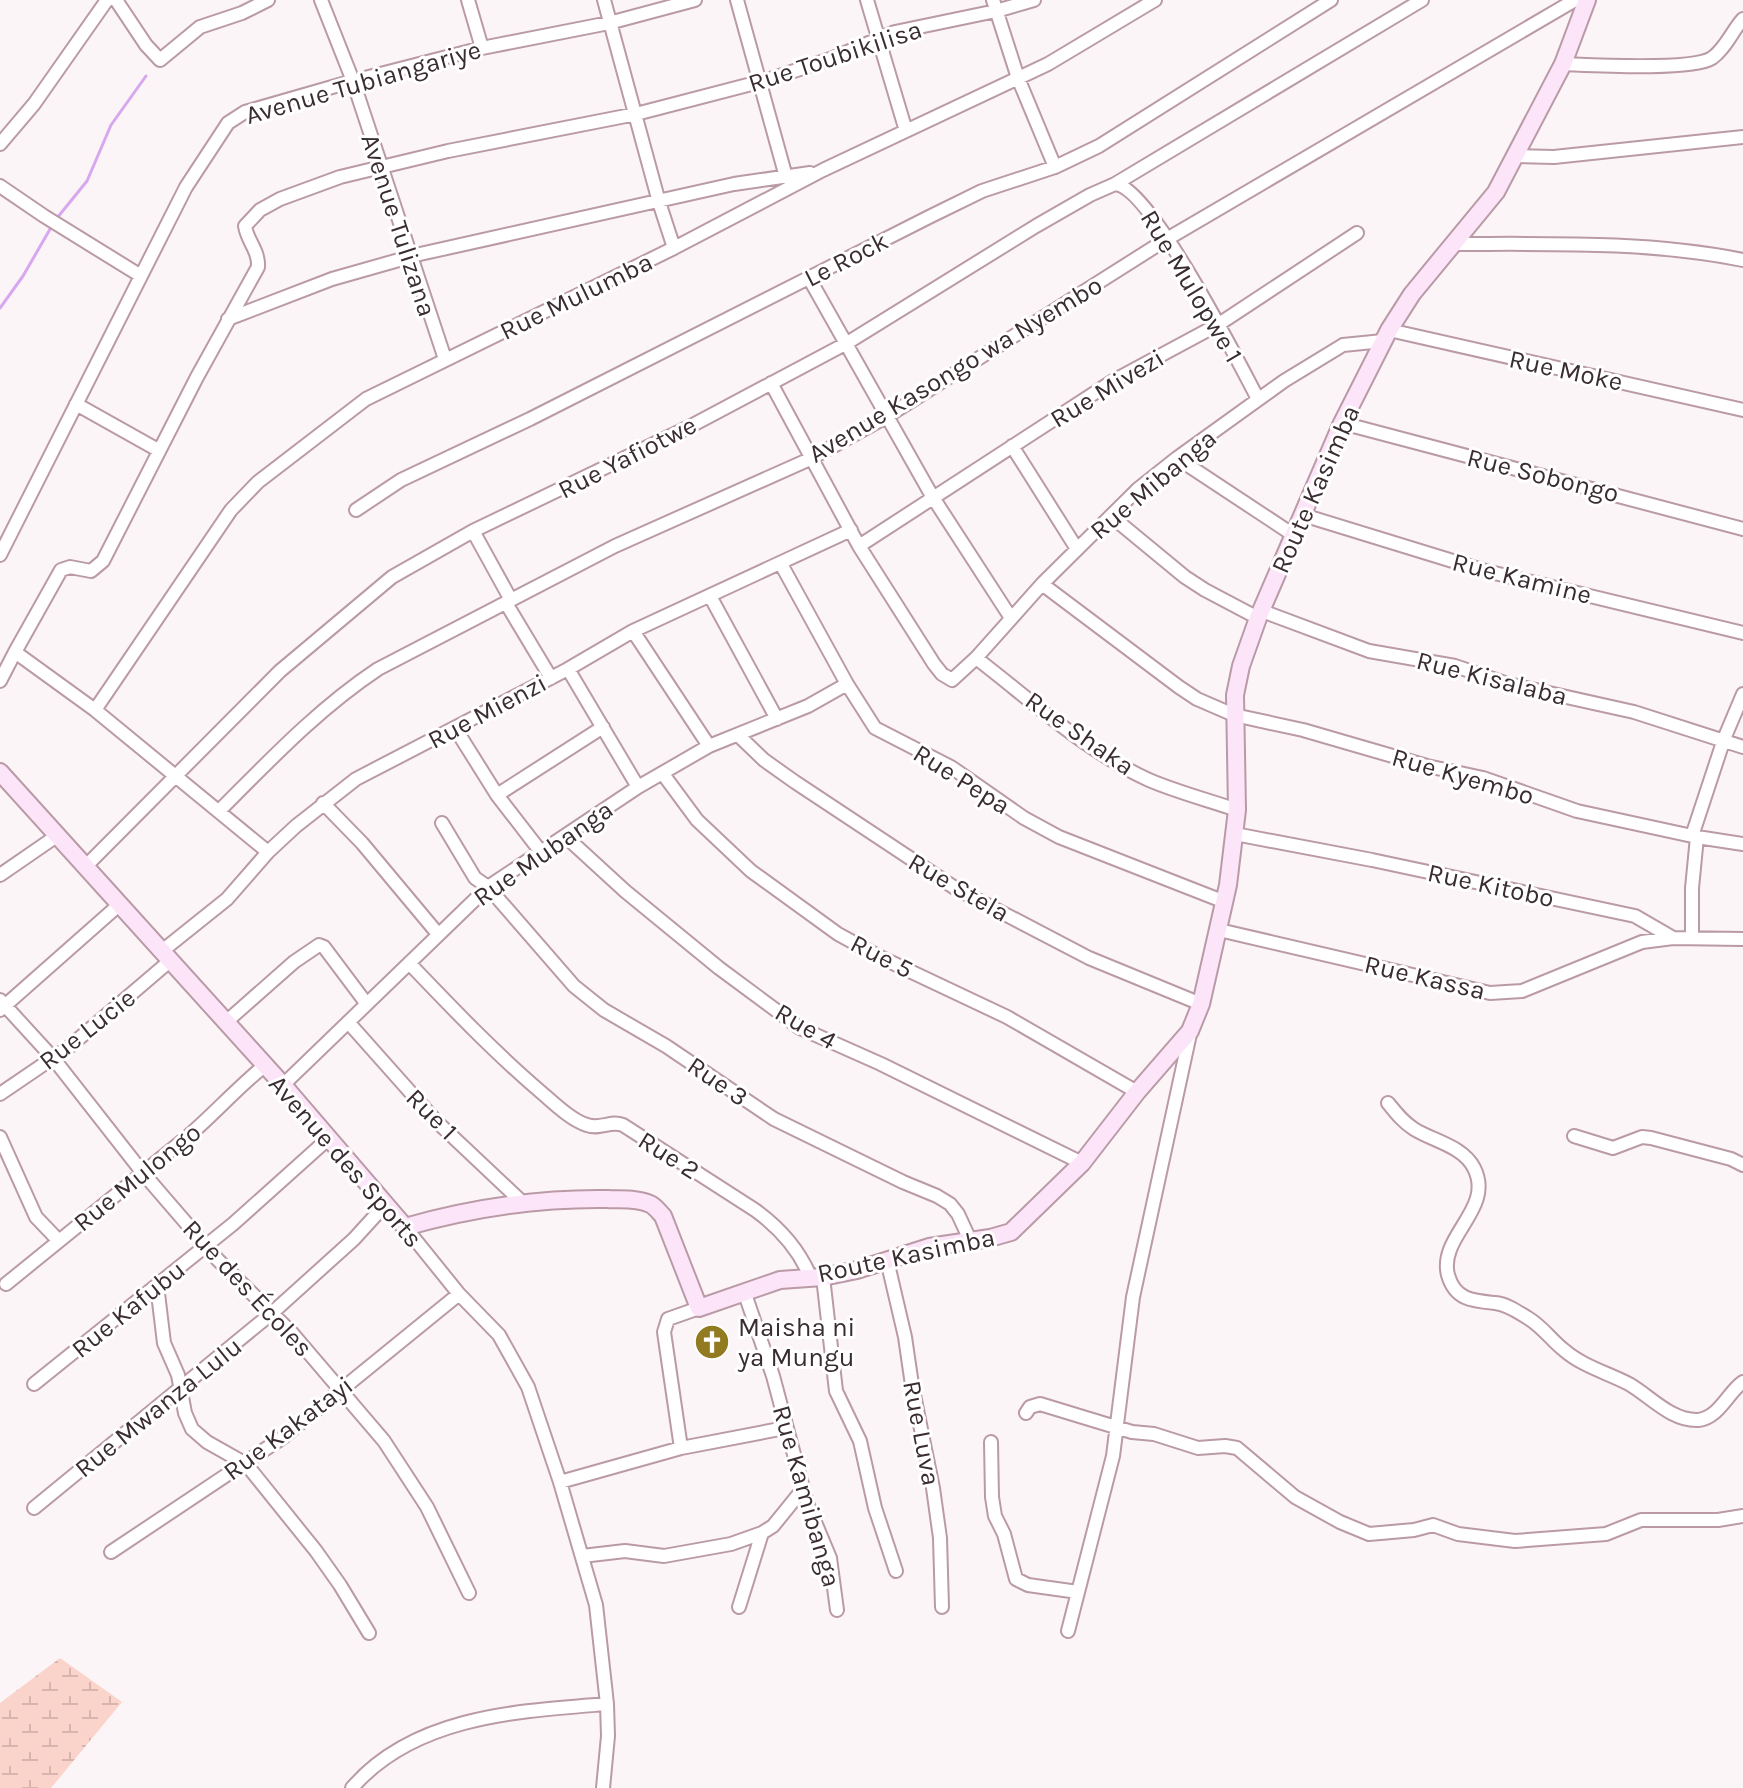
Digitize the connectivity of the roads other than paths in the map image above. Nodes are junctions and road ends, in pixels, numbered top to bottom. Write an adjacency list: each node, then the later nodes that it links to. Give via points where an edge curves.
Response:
1 (107, 0): 30 (street)
2 (116, 0): 18 (street, via 160,60 190,33)
3 (231, 0): 18 (street)
4 (268, 0): 18 (street)
5 (321, 0): 25 (street, Avenue Tulizana)
6 (604, 0): 20 (street)
7 (695, 0): 20 (street, Avenue Tubiangariye)
8 (737, 0): 26 (street)
9 (867, 0): 21 (street)
10 (1034, 0): 17 (street, Rue Toubikilisa)
11 (1155, 0): 24 (street, Rue Mulumba)
12 (1331, 0): 33 (street, Le Rock, via 1099,146)
13 (1422, 0): 36 (street, Rue Yafiotwe)
14 (1575, 0): 40 (street, Avenue Kasongo wa Nyembo)
15 (1587, 0): 23 (street, Route Kasimba)
16 (472, 1): 22 (street)
17 (994, 6): 21 (street, Rue Toubikilisa); 24 (street)
18 (236, 15)
19 (1743, 19): 23 (street, via 1715,56 1703,63)
20 (609, 23): 22 (street, Avenue Tubiangariye); 27 (street)
21 (878, 39): 26 (street, Rue Toubikilisa); 28 (street)
22 (482, 48): 25 (street, Avenue Tubiangariye)
23 (1563, 64): 31 (street, Route Kasimba)
24 (1018, 78): 28 (street, Rue Mulumba); 33 (street)
25 (353, 81): 32 (street, Avenue Tulizana); 45 (street, Avenue Tubiangariye, via 245,112 228,123 186,187)
26 (758, 82): 27 (street, Rue Toubikilisa); 35 (street)
27 (636, 114): 32 (street, Rue Toubikilisa); 38 (street)
28 (906, 131): 34 (street, Rue Mulumba)
29 (1743, 137): 31 (street, via 1554,157)
30 (0, 144)
31 (1517, 156): 41 (street, Route Kasimba, via 1496,192)
32 (379, 167): 43 (street, Avenue Tulizana); 47 (street, Rue Toubikilisa, via 280,199 250,218 246,236 257,253 258,267)
33 (1055, 167): 46 (street, Le Rock, via 982,191)
34 (823, 170): 35 (street); 42 (street, Rue Mulumba)
35 (786, 177): 38 (street)
36 (1115, 184): 40 (street, Rue Mulopwe 1, via 1129,189); 50 (street, Rue Yafiotwe, via 1036,226)
37 (0, 186): 45 (street)
38 (659, 202): 42 (street); 43 (street)
39 (1357, 233): 48 (street, Rue Mivezi)
40 (1167, 239): 48 (street, Rue Mulopwe 1); 56 (street, Avenue Kasongo wa Nyembo)
41 (1453, 244): 44 (street, via 1673,249); 49 (street, Route Kasimba)
42 (674, 248): 51 (street, Rue Mulumba)
43 (409, 257): 47 (street, via 332,279); 51 (street, Avenue Tulizana)
44 (1743, 260)
45 (141, 276): 54 (street, Avenue Tubiangariye)
46 (809, 278): 50 (street); 63 (street, Le Rock, via 401,480)
47 (228, 319): 59 (street)
48 (1219, 324): 53 (street, Rue Mulopwe 1); 58 (street, Rue Mivezi, via 1113,381)
49 (1386, 335): 53 (street, Rue Mibanga, via 1343,345); 55 (street, Rue Moke); 57 (street, Route Kasimba)
50 (847, 343): 52 (street, Rue Yafiotwe); 56 (street)
51 (445, 359): 88 (street, Rue Mulumba, via 366,399 258,482 231,510)
52 (771, 383): 61 (street); 68 (street, Rue Yafiotwe)
53 (1258, 399): 60 (street, Rue Mibanga)
54 (76, 404): 59 (street); 72 (street, Avenue Tubiangariye)
55 (1743, 410)
56 (886, 417): 61 (street, Avenue Kasongo wa Nyembo); 62 (street)
57 (1342, 423): 64 (street, Route Kasimba); 66 (street, Rue Sobongo)
58 (1012, 446): 62 (street, Rue Mivezi); 71 (street)
59 (158, 450): 81 (street, via 103,561 91,571 61,570)
60 (1177, 458): 65 (street, Rue Mibanga); 69 (street)
61 (810, 459): 67 (street); 76 (street, Avenue Kasongo wa Nyembo, via 615,546)
62 (932, 496): 70 (street, Rue Mivezi); 78 (street)
63 (356, 510)
64 (1303, 515): 69 (street, Route Kasimba); 80 (street, Rue Kamine, via 1482,570)
65 (1111, 516): 71 (street, Rue Mibanga); 77 (street, Rue Kisalaba, via 1185,577)
66 (1743, 529)
67 (851, 530): 70 (street); 73 (street, Rue Mienzi)
68 (473, 531): 76 (street); 99 (street, Rue Yafiotwe, via 369,594 280,671)
69 (1292, 534): 77 (street, Route Kasimba)
70 (859, 546): 82 (street, Rue Mibanga, via 947,679 957,678)
71 (1077, 549): 74 (street, Rue Mibanga)
72 (0, 555)
73 (781, 564): 75 (street, Rue Mienzi); 86 (street, Rue Pepa)
74 (1042, 584): 78 (street, Rue Mibanga); 89 (street, Rue Kyembo, via 1179,687)
75 (710, 596): 79 (street, Rue Mienzi); 90 (street)
76 (508, 601): 84 (street); 104 (street, Avenue Kasongo wa Nyembo, via 345,691)
77 (1260, 614): 89 (street, Route Kasimba, via 1241,666); 94 (street, Rue Kisalaba, via 1369,651 1455,666)
78 (1011, 618): 82 (street, Rue Mibanga)
79 (633, 631): 83 (street, Rue Mienzi); 95 (street)
80 (1743, 633)
81 (15, 652): 85 (street); 88 (street)
82 (976, 658): 103 (street, Rue Shaka, via 1111,759 1149,780)
83 (568, 669): 84 (street, Rue Mienzi); 91 (street)
84 (551, 678): 92 (street, Rue Mienzi)
85 (0, 681)
86 (847, 684): 90 (street, Rue Mubanga); 116 (street, Rue Pepa, via 875,728 951,767 1024,818 1059,837)
87 (1743, 694): 94 (street)
88 (95, 710): 99 (street)
89 (1234, 715): 103 (street, Route Kasimba); 109 (street, Rue Kyembo, via 1483,778 1577,811)
90 (777, 719): 93 (street, Rue Mubanga)
91 (603, 727): 100 (street); 101 (street)
92 (455, 728): 101 (street); 102 (street, Rue Mienzi, via 356,779)
93 (738, 735): 95 (street, Rue Mubanga); 126 (street, Rue Stela, via 806,790 955,888 1089,958)
94 (1724, 739): 96 (street, Rue Kisalaba); 109 (street)
95 (709, 746): 98 (street, Rue Mubanga)
96 (1743, 747)
97 (0, 772): 107 (street, Avenue des Sports)
98 (663, 774): 100 (street, Rue Mubanga); 134 (street, Rue 5, via 697,820 751,871 838,934 1007,1017)
99 (177, 778): 104 (street); 113 (street, Rue Yafiotwe)
100 (638, 787): 108 (street, Rue Mubanga)
101 (497, 795): 112 (street)
102 (323, 803): 111 (street, Rue Mienzi); 119 (street)
103 (1237, 810): 106 (street, Route Kasimba)
104 (219, 811): 111 (street)
105 (442, 823): 115 (street, Rue 3, via 475,878)
106 (1235, 834): 116 (street, Route Kasimba); 120 (street, Rue Kitobo, via 1635,916)
107 (58, 835): 113 (street, Avenue des Sports); 114 (street)
108 (565, 836): 112 (street, Rue Mubanga); 140 (street, Rue 4, via 719,968 800,1028)
109 (1694, 837): 110 (street, Rue Kyembo); 121 (street)
110 (1743, 844)
111 (268, 852): 123 (street, Rue Mienzi)
112 (541, 852): 115 (street, Rue Mubanga)
113 (85, 867): 117 (street, Avenue des Sports)
114 (0, 875)
115 (488, 887): 119 (street, Rue Mubanga); 147 (street, Rue 3, via 574,986 604,1010 774,1119 950,1204)
116 (1225, 902): 118 (street, Route Kasimba)
117 (120, 904): 123 (street, Avenue des Sports); 127 (street)
118 (1219, 930): 120 (street, Rue Kassa, via 1490,993 1522,991 1642,942); 126 (street, Route Kasimba)
119 (438, 934): 124 (street, Rue Mubanga)
120 (1673, 938): 121 (street)
121 (1692, 938): 122 (street)
122 (1743, 939)
123 (166, 956): 128 (street, Avenue des Sports); 131 (street, Rue Lucie, via 102,1020)
124 (409, 963): 125 (street, Rue Mubanga); 150 (street, Rue 2, via 556,1105 592,1127 623,1125 744,1203 775,1225)
125 (366, 1003): 128 (street, via 319,945); 129 (street, Rue Mubanga)
126 (1201, 1004): 130 (street, Route Kasimba)
127 (2, 1006): 131 (street, Rue des Écoles)
128 (226, 1022): 132 (street, Avenue des Sports)
129 (348, 1022): 133 (street, Rue Mubanga); 143 (street, Rue 1, via 436,1121)
130 (1190, 1031): 134 (street, Route Kasimba); 162 (street, Route Kasimba, via 1133,1297)
131 (53, 1058): 135 (street, Rue Lucie); 142 (street, Rue des Écoles)
132 (264, 1066): 133 (street, Avenue des Sports); 142 (street, Rue Mulongo)
133 (283, 1085): 139 (street, Avenue des Sports)
134 (1137, 1092): 140 (street, Route Kasimba)
135 (0, 1094)
136 (1388, 1103): 157 (street, via 1414,1129 1469,1159 1480,1182 1447,1265 1448,1276 1467,1301 1510,1308 1543,1328 1565,1351 1688,1419 1712,1415)
137 (1574, 1136): 141 (street, via 1613,1148 1651,1138)
138 (0, 1137): 146 (street, via 36,1217)
139 (329, 1138): 144 (street, Avenue des Sports); 148 (street, Rue Kafubu)
140 (1082, 1163): 147 (street, Route Kasimba, via 1011,1232)
141 (1743, 1165)
142 (143, 1173): 146 (street, Rue Mulongo); 148 (street, Rue des Écoles)
143 (521, 1201): 145 (street); 155 (street, via 639,1200 653,1205 663,1216)
144 (385, 1205): 145 (street, Avenue des Sports); 156 (street, Rue Mwanza Lulu)
145 (405, 1227): 154 (street, Avenue des Sports)
146 (58, 1240): 151 (street, Rue Mulongo)
147 (970, 1240): 149 (street, Route Kasimba)
148 (206, 1246): 152 (street, Rue Kafubu); 156 (street, Rue des Écoles)
149 (887, 1260): 150 (street, Route Kasimba); 178 (street, Rue Luva, via 933,1488)
150 (816, 1276): 153 (street, Route Kasimba); 174 (street, Rue 2, via 836,1391 860,1441)
151 (6, 1284)
152 (157, 1285): 158 (street, Rue Kafubu); 159 (street, via 164,1343)
153 (744, 1291): 155 (street, Route Kasimba); 163 (street, Rue Kamibanga)
154 (459, 1294): 160 (street, Rue Kakatayi); 167 (street, Avenue des Sports, via 499,1335 528,1387)
155 (699, 1308): 165 (street, Route Kasimba, via 668,1319 664,1332)
156 (272, 1313): 159 (street, Rue Mwanza Lulu); 160 (street, Rue des Écoles)
157 (1743, 1382)
158 (34, 1384)
159 (181, 1386): 166 (street, via 185,1413 198,1436); 169 (street, Rue Mwanza Lulu)
160 (340, 1388): 166 (street, Rue Kakatayi); 176 (street, Rue des Écoles, via 384,1441 427,1507)
161 (1026, 1413): 162 (street, via 1040,1404)
162 (1118, 1426): 170 (street, via 1198,1448 1237,1448 1295,1497 1369,1534 1433,1525 1458,1534 1515,1541 1597,1536 1641,1520); 175 (street, Route Kasimba)
163 (785, 1428): 165 (street); 168 (street, Rue Kamibanga)
164 (991, 1442): 175 (street, via 992,1497 1016,1579)
165 (681, 1448): 167 (street)
166 (246, 1464): 172 (street, Rue Kakatayi); 181 (street, via 316,1551)
167 (560, 1482): 173 (street, Avenue des Sports)
168 (803, 1489): 171 (street); 179 (street, Rue Kamibanga, via 830,1558)
169 (34, 1508)
170 (1743, 1516)
171 (762, 1533): 173 (street, via 664,1556 625,1551); 177 (street)
172 (111, 1552)
173 (582, 1556): 182 (street, Avenue des Sports, via 596,1605)
174 (896, 1571)
175 (1078, 1592): 180 (street, Route Kasimba)
176 (469, 1593)
177 (739, 1607)
178 (942, 1607)
179 (837, 1610)
180 (1068, 1631)
181 (369, 1633)
182 (607, 1704): 183 (street, via 534,1709 445,1727 394,1753); 184 (street, Avenue des Sports)
183 (352, 1788)
184 (603, 1788)

